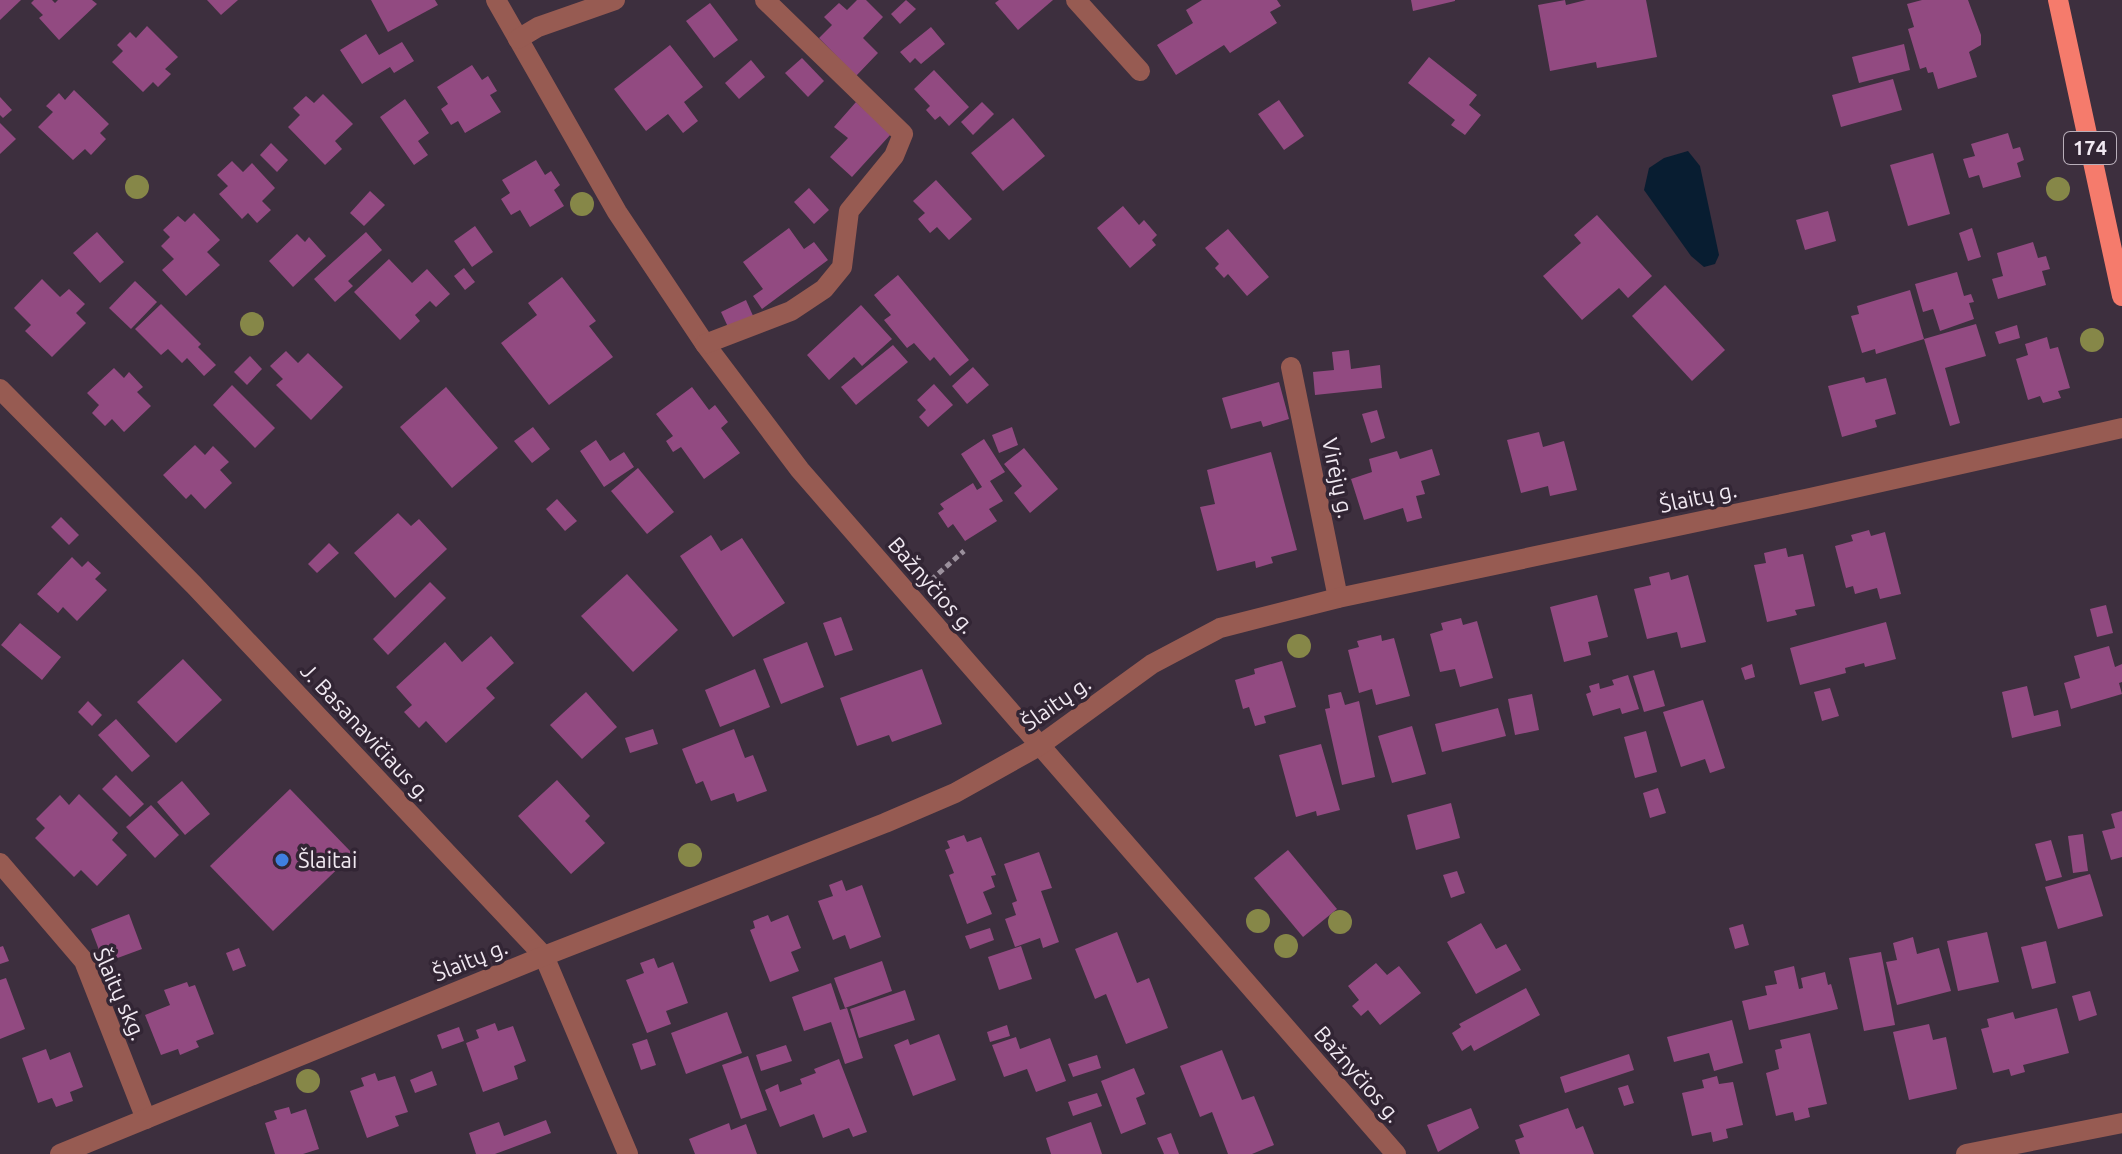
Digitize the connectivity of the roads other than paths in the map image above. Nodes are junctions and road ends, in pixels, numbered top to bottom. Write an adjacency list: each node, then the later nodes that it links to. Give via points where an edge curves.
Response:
1 (496, 0): 6 (street, Bažnyčios g.)
2 (615, 0): 6 (street)
3 (765, 0): 9 (street, via 903,134 894,156 849,211 842,267 824,289 791,311)
4 (1076, 0): 7 (street)
5 (2058, 0): 8 (main road, 174)
6 (518, 39): 9 (street, Bažnyčios g., via 617,212)
7 (1140, 71)
8 (2122, 296)
9 (705, 344): 14 (street, Bažnyčios g., via 800,470)
10 (1291, 367): 13 (street, Virėjų g.)
11 (0, 389): 16 (street, J. Basanavičiaus g., via 194,585)
12 (2122, 428): 13 (street, Šlaitų g.)
13 (1338, 598): 14 (street, Šlaitų g., via 1220,628 1152,664)
14 (1039, 746): 16 (street, Šlaitų g., via 955,793 885,823); 21 (street, Bažnyčios g.)
15 (0, 863): 17 (street, Šlaitų skg., via 84,961)
16 (544, 956): 17 (street, Šlaitų g.); 20 (street, J. Basanavičiaus g.)
17 (146, 1119): 19 (street, Šlaitų g.)
18 (2122, 1123): 22 (street)
19 (60, 1154)
20 (628, 1154)
21 (1396, 1154)
22 (1966, 1154)

